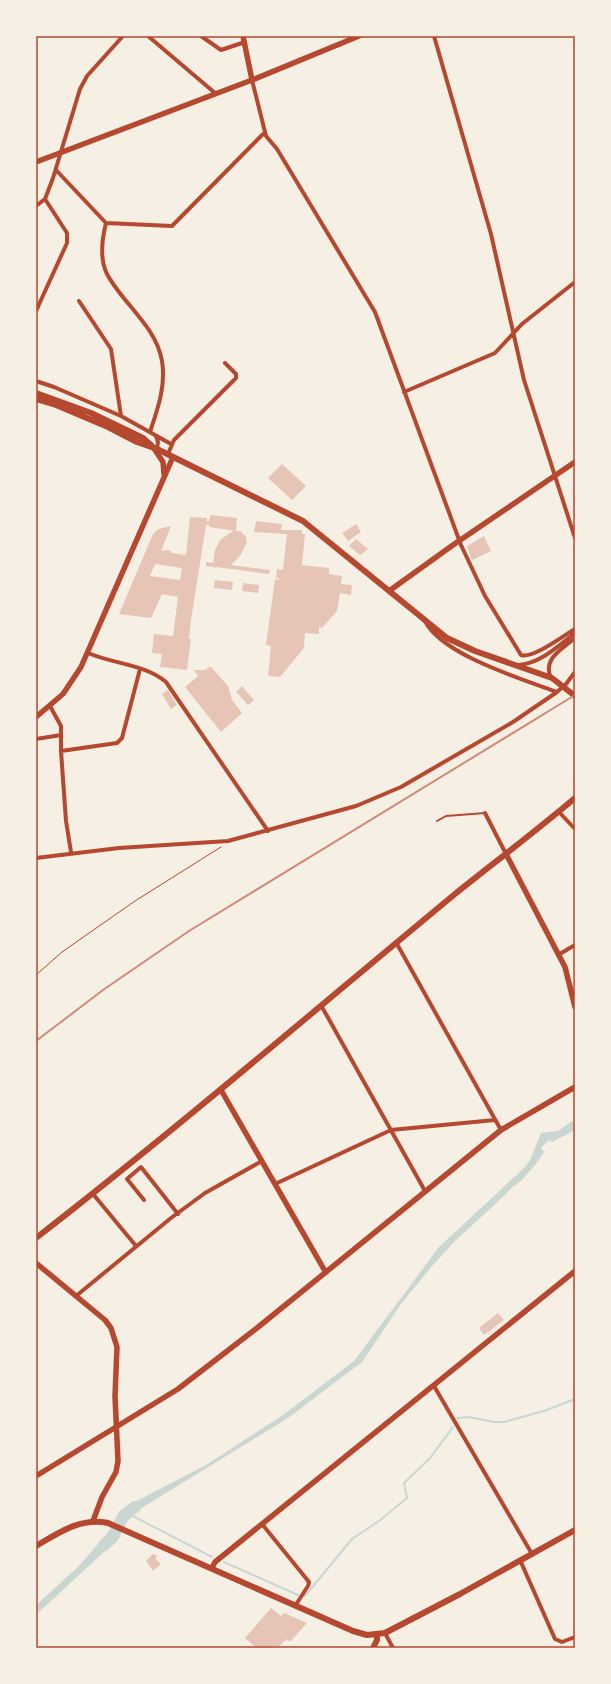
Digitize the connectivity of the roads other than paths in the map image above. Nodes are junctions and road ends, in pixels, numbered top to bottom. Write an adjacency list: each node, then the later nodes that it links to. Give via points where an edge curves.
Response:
1 (124, 36): 10 (street, via 88,76 80,89)
2 (148, 36): 8 (street)
3 (201, 36): 6 (street, via 221,50)
4 (359, 36): 7 (street)
5 (434, 36): 19 (street, via 481,196)
6 (244, 39): 7 (street)
7 (252, 80): 8 (street); 22 (street, via 266,136 277,149 375,312)
8 (215, 93): 10 (street)
9 (263, 134): 15 (street, via 172,226)
10 (62, 152): 11 (street); 12 (street)
11 (36, 162)
12 (56, 170): 13 (street); 15 (street)
13 (45, 199): 14 (street); 18 (street, via 67,233 67,243)
14 (36, 206)
15 (106, 223): 26 (street, via 102,241 107,273 149,330 162,360 162,393)
16 (575, 282): 19 (street)
17 (79, 301): 25 (street, via 114,355)
18 (36, 311)
19 (514, 333): 22 (street, via 495,353); 32 (street, via 524,380)
20 (225, 363): 28 (street, via 236,375 236,380)
21 (36, 382): 25 (street, via 54,387)
22 (404, 392): 35 (street)
23 (36, 393): 29 (main road, via 91,413 143,438)
24 (36, 399): 29 (main road, via 56,405)
25 (121, 416): 26 (street)
26 (150, 432): 27 (street)
27 (156, 436): 28 (street); 29 (street, via 158,442)
28 (171, 444): 30 (street)
29 (155, 448): 30 (main road); 33 (street, via 164,465)
30 (170, 456): 33 (street); 36 (main road, via 303,521)
31 (575, 462): 32 (street)
32 (554, 476): 34 (street); 35 (street)
33 (163, 480): 41 (street)
34 (575, 538)
35 (459, 540): 36 (street); 38 (street, via 485,596 521,655 527,656 536,652)
36 (389, 591): 37 (main road)
37 (424, 620): 42 (main road, via 456,643); 46 (street, via 432,633 471,658)
38 (575, 628)
39 (575, 633): 42 (street, via 541,658 531,663)
40 (575, 638): 45 (street, via 551,658 549,666)
41 (88, 653): 43 (street); 48 (street, via 73,681)
42 (516, 665): 45 (main road)
43 (140, 669): 52 (street, via 122,738 117,742); 58 (street, via 168,683)
44 (575, 672): 46 (street)
45 (552, 678): 47 (main road)
46 (557, 692): 58 (street, via 512,722 401,787 356,806)
47 (575, 696)
48 (50, 706): 49 (street); 50 (street, via 61,726)
49 (36, 717)
50 (61, 735): 51 (street); 52 (street)
51 (36, 739)
52 (61, 751): 59 (street)
53 (575, 798): 54 (main road)
54 (559, 812): 57 (street); 60 (main road)
55 (485, 813): 56 (lane, via 446,816); 60 (street)
56 (437, 821)
57 (575, 829)
58 (268, 831): 59 (street, via 228,841)
59 (71, 852): 61 (street)
60 (506, 854): 62 (main road); 64 (street)
61 (36, 858)
62 (397, 944): 65 (main road); 69 (street)
63 (575, 945): 64 (street)
64 (558, 955): 66 (street, via 565,968)
65 (322, 1006): 68 (main road); 70 (street)
66 (575, 1007)
67 (575, 1088): 71 (street)
68 (221, 1090): 72 (street); 75 (main road)
69 (495, 1120): 70 (street); 71 (street)
70 (390, 1130): 73 (street); 74 (street)
71 (501, 1130): 74 (street)
72 (262, 1161): 73 (street); 77 (street, via 205,1194)
73 (275, 1184): 81 (street)
74 (425, 1191): 81 (street)
75 (93, 1194): 78 (main road); 79 (street)
76 (144, 1200): 77 (street, via 127,1179 141,1167)
77 (178, 1214): 79 (street)
78 (36, 1238)
79 (136, 1246): 83 (street)
80 (36, 1263): 83 (street)
81 (325, 1271): 85 (street, via 178,1389)
82 (575, 1271): 84 (street)
83 (76, 1296): 85 (street, via 105,1320 113,1332 117,1347 115,1396)
84 (434, 1386): 88 (street); 91 (street)
85 (118, 1425): 86 (street); 87 (street, via 117,1468)
86 (36, 1476)
87 (93, 1521): 90 (main road, via 72,1526); 93 (main road, via 113,1524)
88 (262, 1524): 93 (street, via 215,1562); 94 (street, via 309,1582)
89 (575, 1530): 91 (main road)
90 (36, 1546)
91 (532, 1554): 92 (main road)
92 (520, 1560): 95 (main road, via 454,1598); 97 (street, via 555,1639 562,1642)
93 (212, 1568): 94 (main road)
94 (296, 1606): 96 (main road, via 353,1631 367,1635)
95 (385, 1633): 96 (main road); 99 (street)
96 (377, 1634): 98 (main road)
97 (575, 1638)
98 (373, 1648)
99 (393, 1648)

